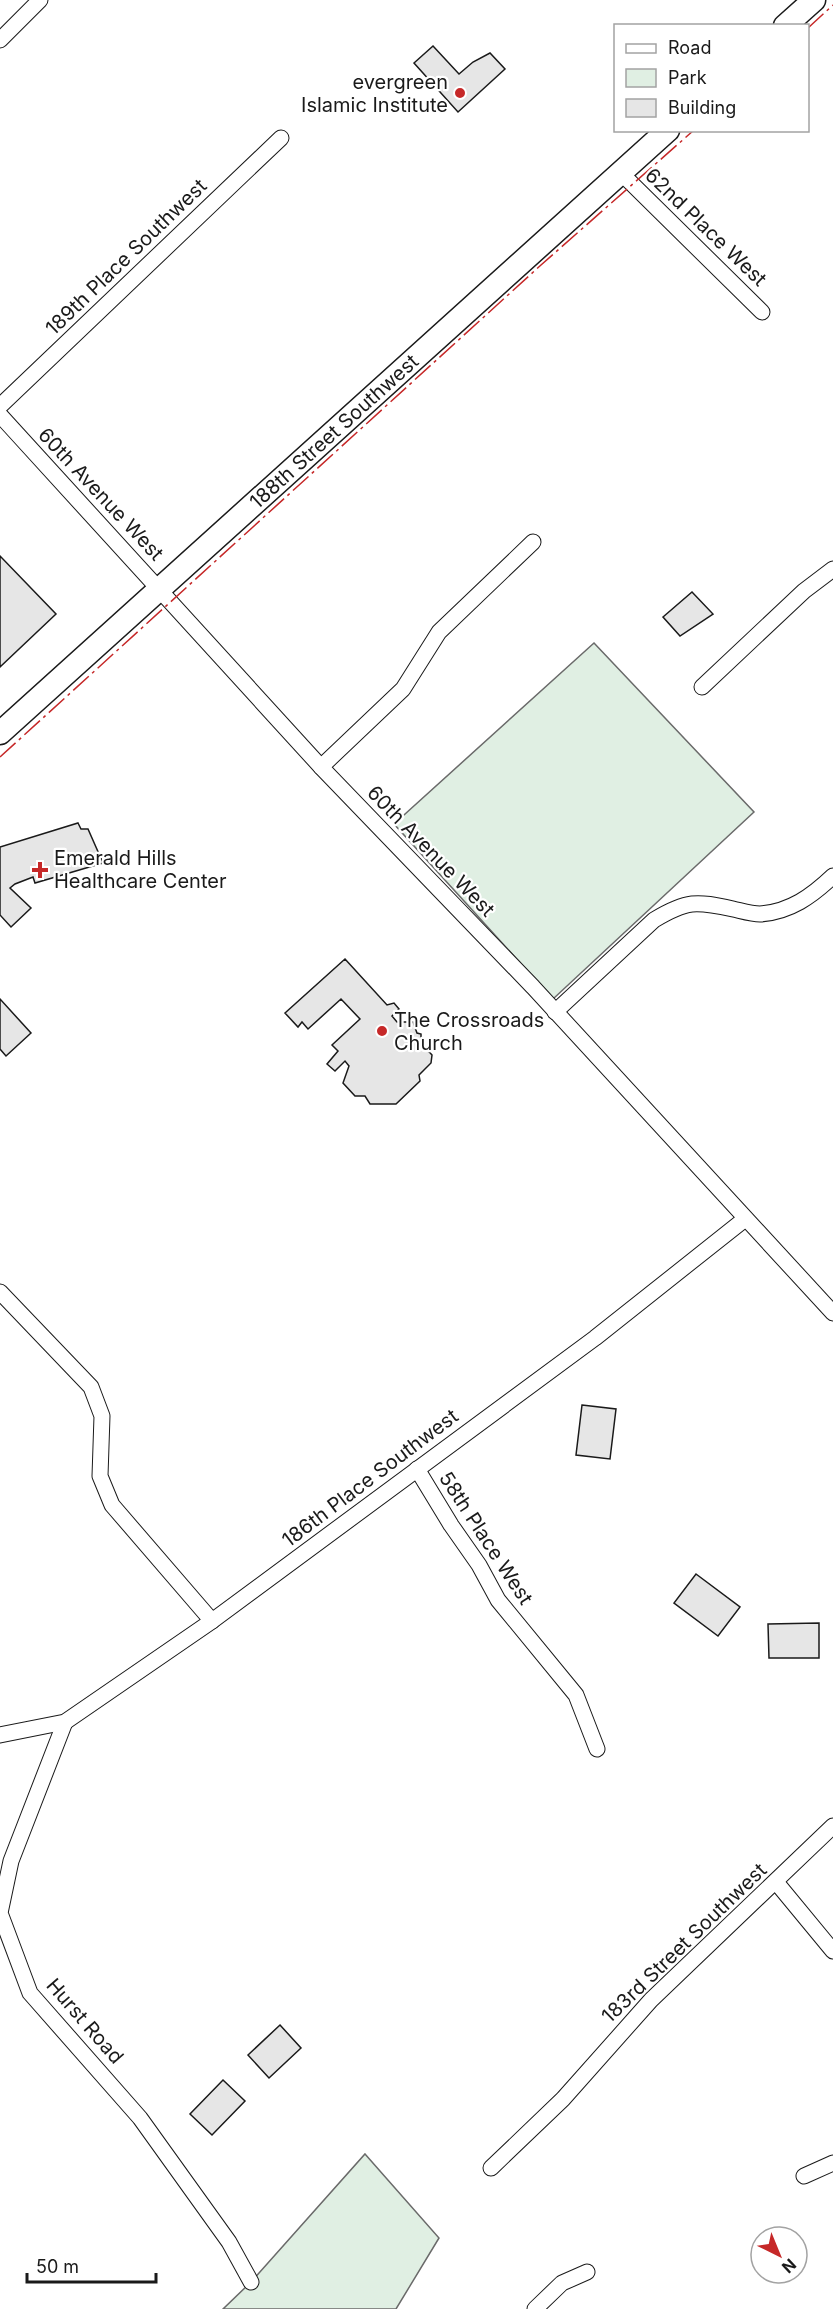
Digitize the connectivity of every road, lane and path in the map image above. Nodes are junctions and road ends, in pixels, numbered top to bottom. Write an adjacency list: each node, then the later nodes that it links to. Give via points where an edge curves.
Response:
1 (40, 0): 4 (street)
2 (814, 0): 3 (street)
3 (787, 24)
4 (0, 40)
5 (666, 132): 7 (street, 188th Street Southwest)
6 (281, 138): 9 (street, 189th Place Southwest)
7 (621, 173): 8 (street, 62nd Place West); 13 (street, 188th Street Southwest)
8 (762, 312)
9 (0, 406)
10 (0, 415): 13 (street, 60th Avenue West)
11 (533, 542): 16 (street, via 439,632 403,689)
12 (833, 570): 14 (street, via 804,591)
13 (159, 588): 15 (street, 188th Street Southwest); 16 (street, 60th Avenue West)
14 (702, 687)
15 (0, 733)
16 (321, 767): 18 (street, 60th Avenue West)
17 (833, 876): 18 (street, via 811,896 776,911 758,914 692,902 672,909 654,920)
18 (555, 1012): 19 (street, 60th Avenue West)
19 (745, 1219): 21 (street, 60th Avenue West); 22 (street, 186th Place Southwest, via 595,1338)
20 (0, 1292): 23 (street, via 91,1387 102,1416 100,1476 112,1505)
21 (833, 1313)
22 (417, 1469): 23 (street, 186th Place Southwest); 26 (street, 58th Place West, via 498,1600 576,1695)
23 (212, 1621): 24 (street, 186th Place Southwest)
24 (65, 1722): 25 (street, 186th Place Southwest); 34 (street, Hurst Road, via 11,1862 0,1913 30,1993 140,2118 229,2242)
25 (0, 1734)
26 (597, 1749)
27 (833, 1826): 28 (street, 183rd Street Southwest)
28 (776, 1882): 29 (street); 31 (street, 183rd Street Southwest, via 651,2000 562,2099)
29 (833, 1951)
30 (833, 2163): 32 (street)
31 (490, 2168)
32 (804, 2175)
33 (587, 2272): 35 (street, via 562,2283)
34 (251, 2282)
35 (535, 2309)

